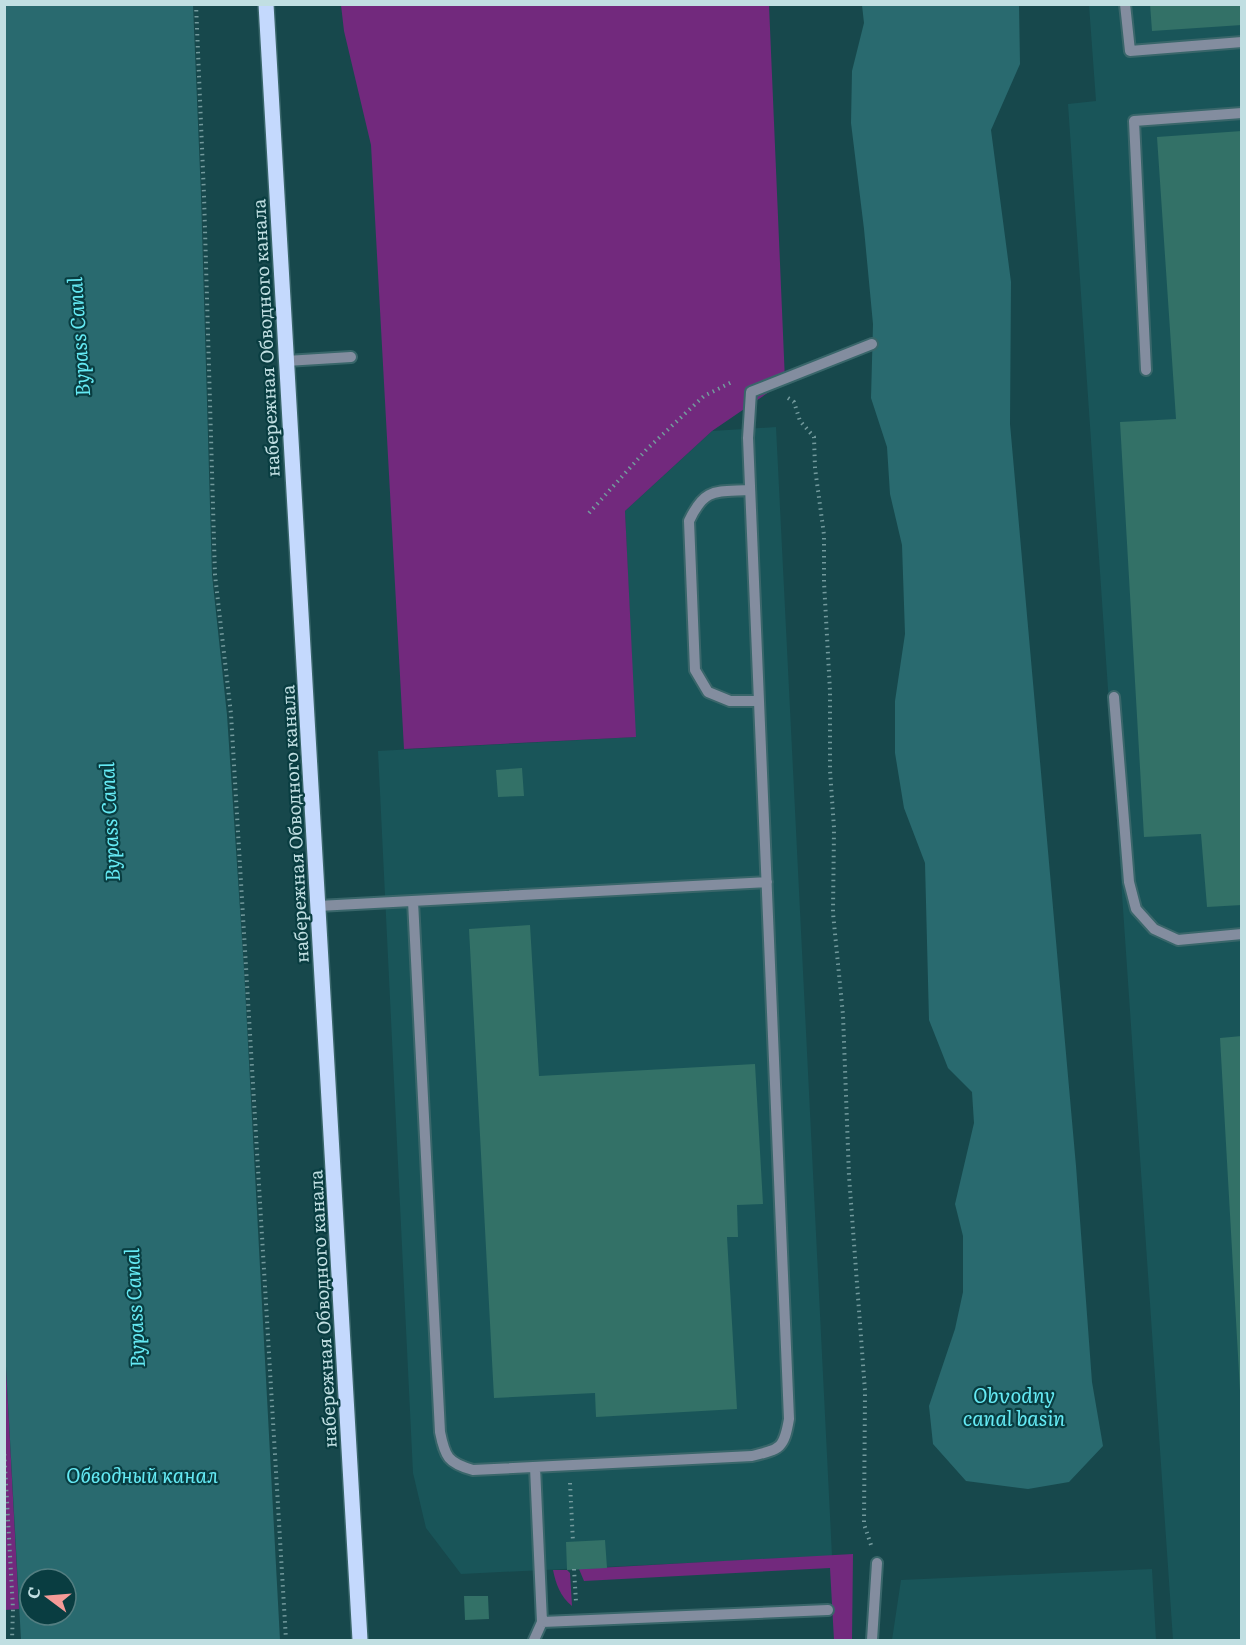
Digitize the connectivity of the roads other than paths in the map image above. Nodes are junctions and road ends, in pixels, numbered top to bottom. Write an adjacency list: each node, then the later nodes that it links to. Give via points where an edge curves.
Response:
1 (266, 4): 7 (main road, набережная Обводного канала)
2 (1125, 4): 3 (lane, via 1130,51)
3 (1242, 42)
4 (1242, 114): 8 (lane, via 1134,121)
5 (872, 344): 9 (lane, via 752,392 748,438)
6 (351, 357): 7 (lane)
7 (286, 361): 14 (main road, набережная Обводного канала)
8 (1146, 370)
9 (750, 490): 11 (lane); 11 (lane, via 714,492 698,502 689,522 693,624 695,670 708,692 730,701)
10 (1114, 696): 15 (lane, via 1129,882 1136,909 1154,928 1178,940)
11 (759, 702): 12 (lane)
12 (767, 882): 13 (lane); 16 (lane, via 789,1419 785,1440 773,1451 752,1456)
13 (413, 902): 14 (lane); 16 (lane, via 444,1452 455,1465 473,1470)
14 (318, 906): 20 (main road, набережная Обводного канала)
15 (1242, 934)
16 (535, 1467): 19 (lane)
17 (877, 1563): 22 (lane)
18 (828, 1610): 19 (lane)
19 (542, 1622): 21 (lane)
20 (360, 1641)
21 (534, 1641)
22 (872, 1641)

